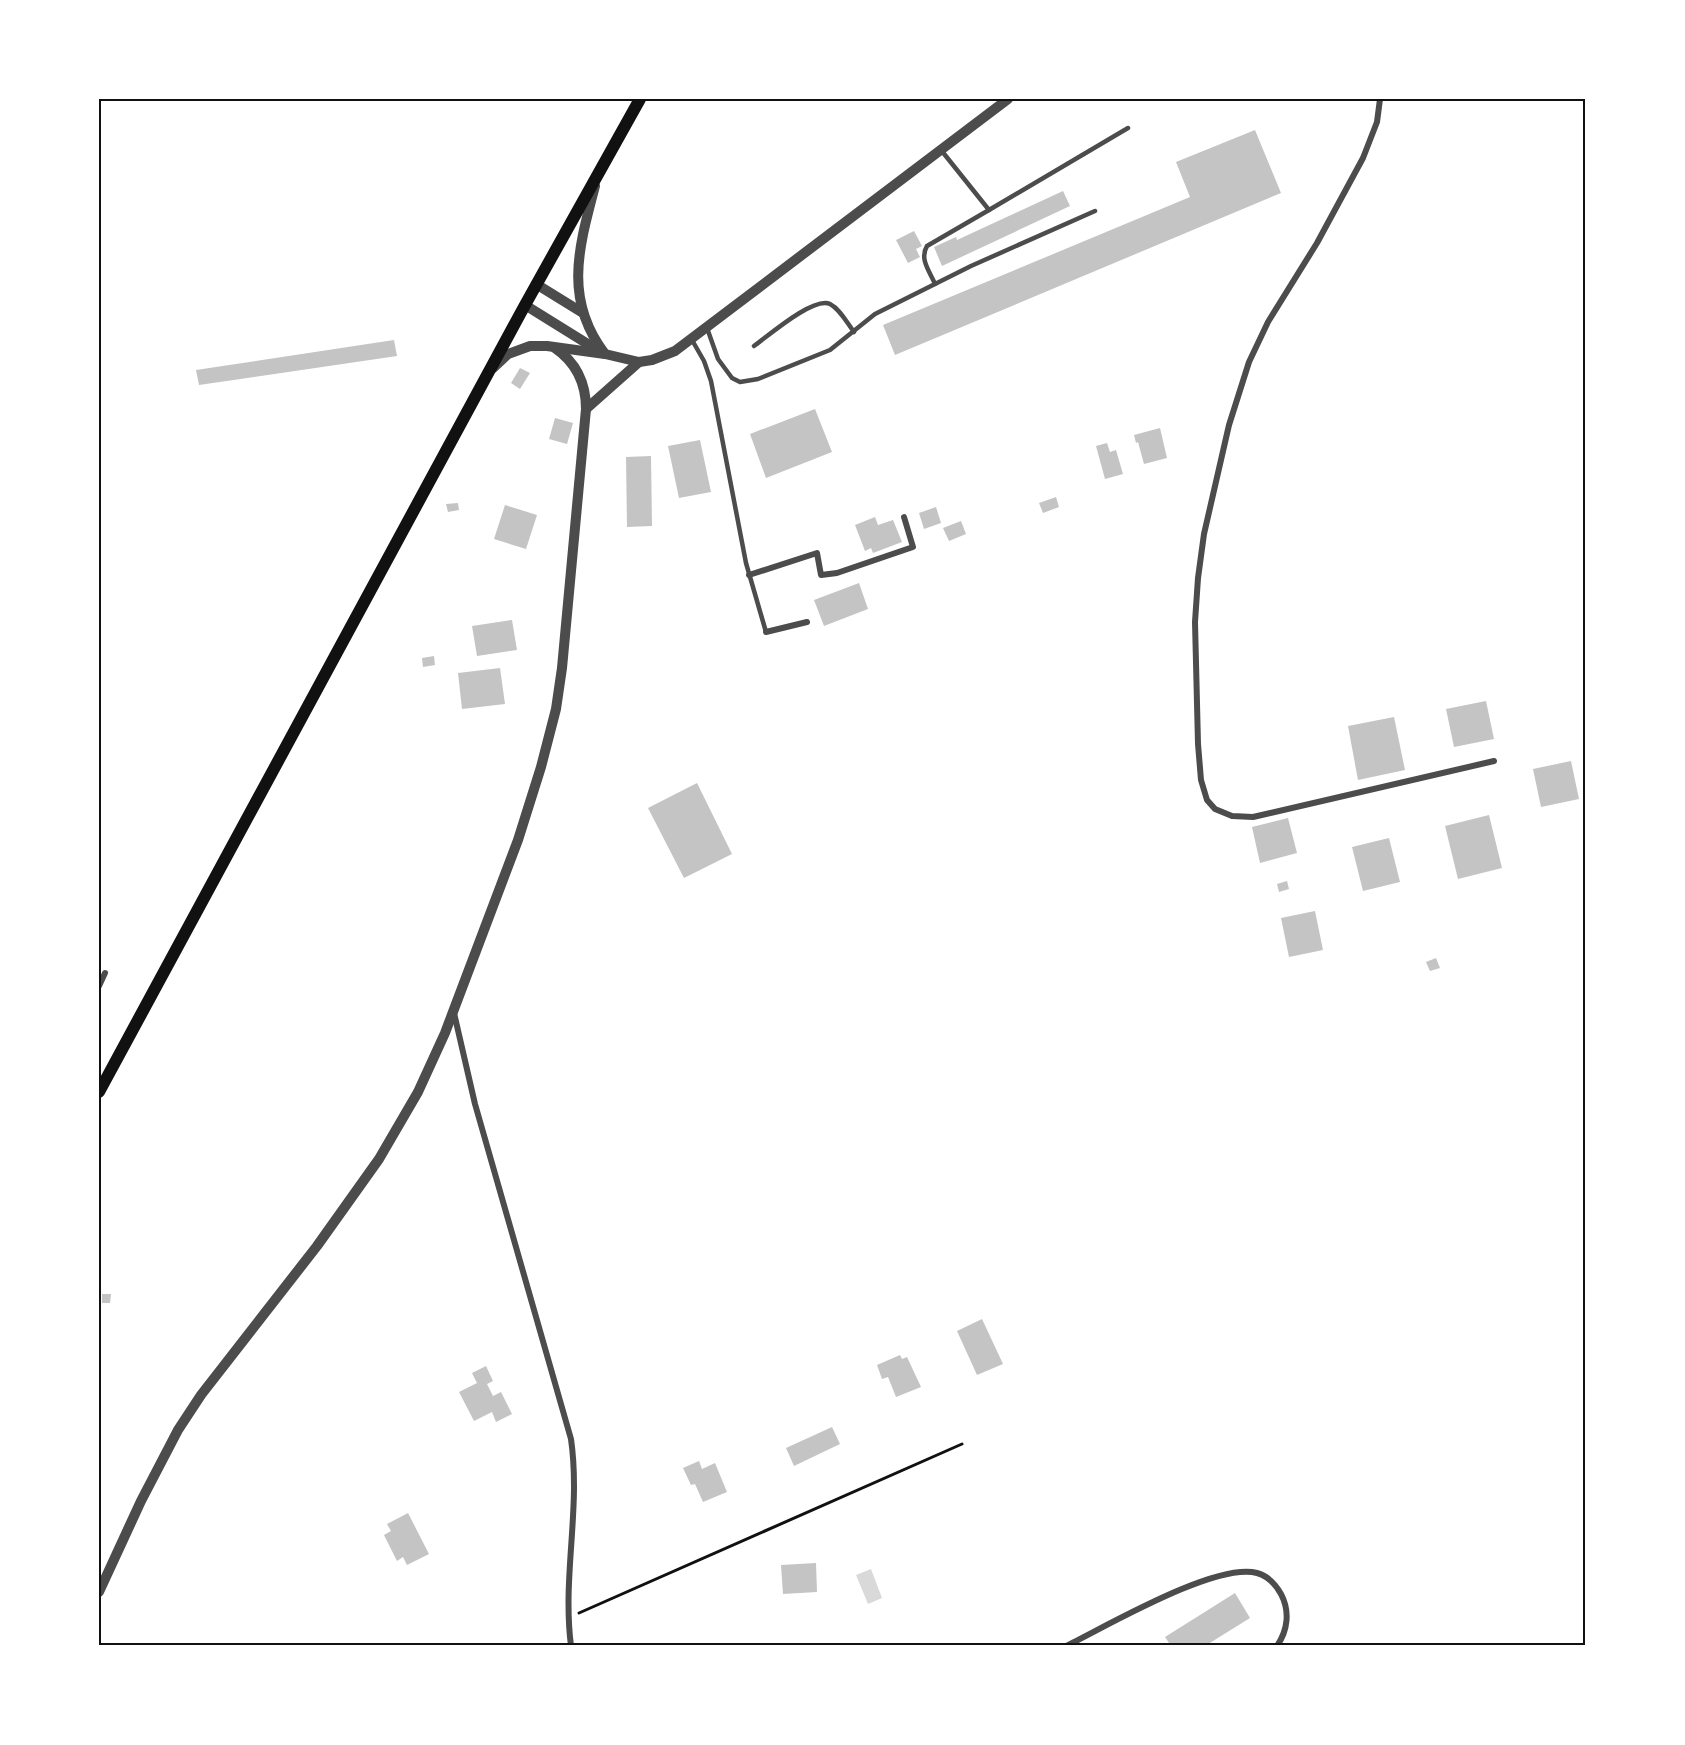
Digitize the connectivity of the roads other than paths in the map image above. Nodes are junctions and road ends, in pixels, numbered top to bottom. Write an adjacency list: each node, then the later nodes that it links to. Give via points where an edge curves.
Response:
1 (640, 99): 6 (main road)
2 (1008, 99): 5 (street)
3 (1380, 99): 26 (street, via 1377,122 1363,158 1327,227 1262,333 1229,424 1204,534 1196,598 1201,780 1215,809 1232,816 1253,817)
4 (1128, 128): 7 (lane)
5 (941, 150): 7 (lane); 13 (street)
6 (596, 180): 9 (main road); 12 (street, via 578,259)
7 (989, 210): 10 (lane, via 927,246 924,259)
8 (1095, 211): 10 (lane)
9 (536, 284): 11 (main road); 12 (street)
10 (935, 284): 14 (lane, via 875,314)
11 (525, 305): 18 (street); 20 (main road)
12 (583, 313): 18 (street, via 593,339)
13 (707, 328): 14 (lane, via 725,371 740,382 821,355); 15 (street)
14 (854, 332): 16 (lane, via 836,308 821,302)
15 (692, 340): 19 (street, via 669,353); 23 (lane, via 711,381)
16 (754, 346)
17 (555, 348): 18 (street); 20 (street, via 522,347); 21 (street, via 579,373 586,393)
18 (605, 354): 19 (street)
19 (639, 362): 21 (street)
20 (489, 372): 30 (main road)
21 (586, 409): 29 (street, via 556,709 518,840)
22 (904, 517): 23 (street, via 913,546 837,573 821,575 816,553)
23 (749, 574): 25 (lane)
24 (807, 622): 25 (street)
25 (766, 632)
26 (1494, 761)
27 (105, 973): 28 (street)
28 (99, 986)
29 (454, 1012): 31 (street, via 418,1092 379,1159 178,1430); 32 (street, via 475,1104 571,1439 575,1489 568,1575)
30 (99, 1092)
31 (99, 1592)
32 (571, 1646)
33 (1066, 1646): 34 (street, via 1184,1588 1228,1573 1245,1572 1265,1576 1282,1595 1287,1619)
34 (1277, 1646)

